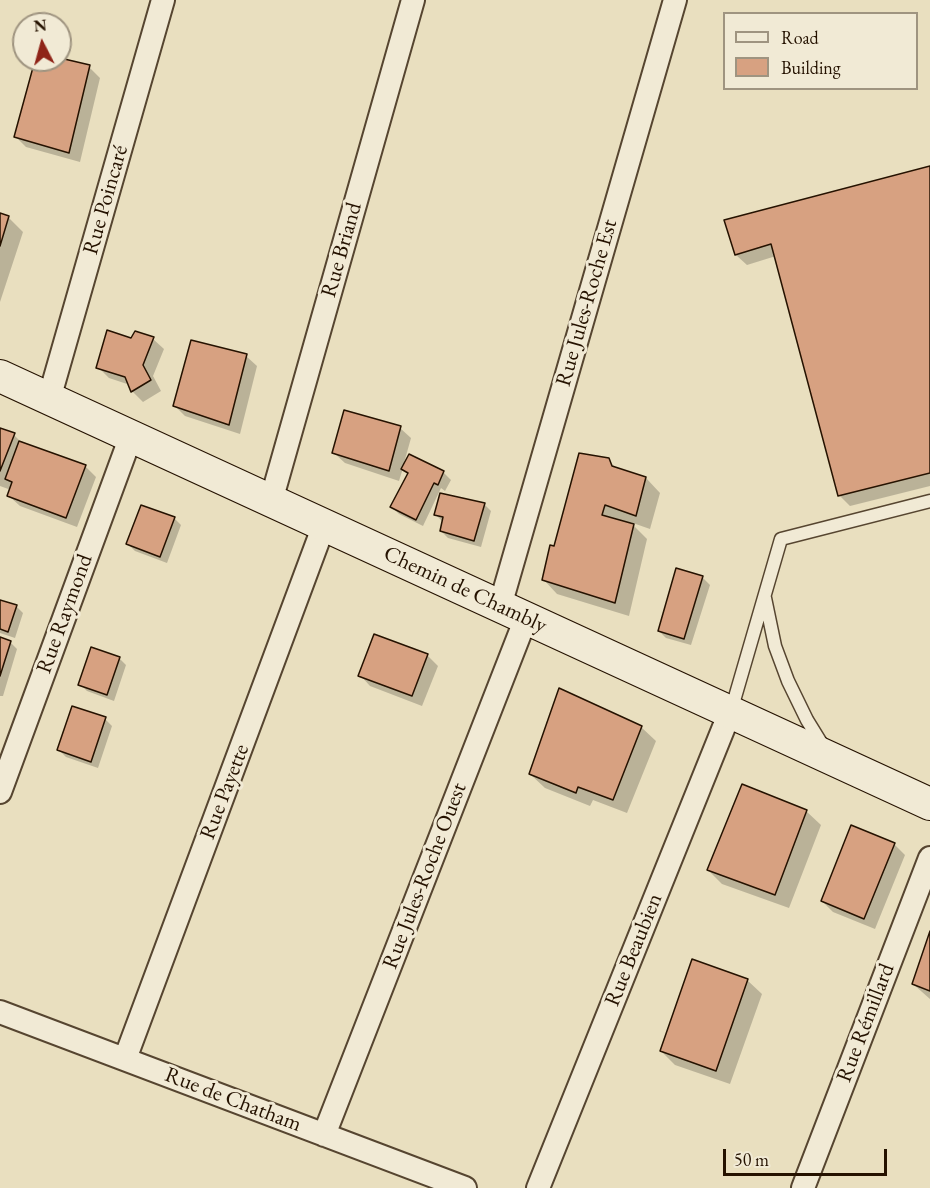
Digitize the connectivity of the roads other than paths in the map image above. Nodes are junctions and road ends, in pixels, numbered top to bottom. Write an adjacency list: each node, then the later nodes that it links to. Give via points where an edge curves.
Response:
1 (163, 0): 5 (street, Rue Poincaré)
2 (413, 0): 7 (street, Rue Briand)
3 (675, 0): 11 (street, Rue Jules-Roche Est)
4 (0, 376): 5 (main road, Chemin de Chambly)
5 (49, 399): 6 (main road, Chemin de Chambly)
6 (131, 436): 7 (main road, Chemin de Chambly); 14 (street, Rue Raymond)
7 (271, 501): 9 (main road, Chemin de Chambly)
8 (930, 501): 10 (lane, via 781,539)
9 (324, 525): 11 (main road, Chemin de Chambly); 18 (street, Rue Payette)
10 (765, 594): 12 (lane); 13 (lane, via 775,646 788,681)
11 (513, 612): 12 (main road, Chemin de Chambly); 19 (street, Rue Jules-Roche Ouest)
12 (730, 712): 13 (main road, Chemin de Chambly); 21 (street, Rue Beaubien)
13 (830, 757): 15 (main road, Chemin de Chambly)
14 (0, 792)
15 (930, 804)
16 (930, 858): 22 (street, Rue Rémillard)
17 (0, 1012): 18 (street, Rue de Chatham)
18 (125, 1059): 19 (street, Rue de Chatham)
19 (324, 1135): 20 (street, Rue de Chatham)
20 (465, 1188)
21 (538, 1188)
22 (803, 1188)

